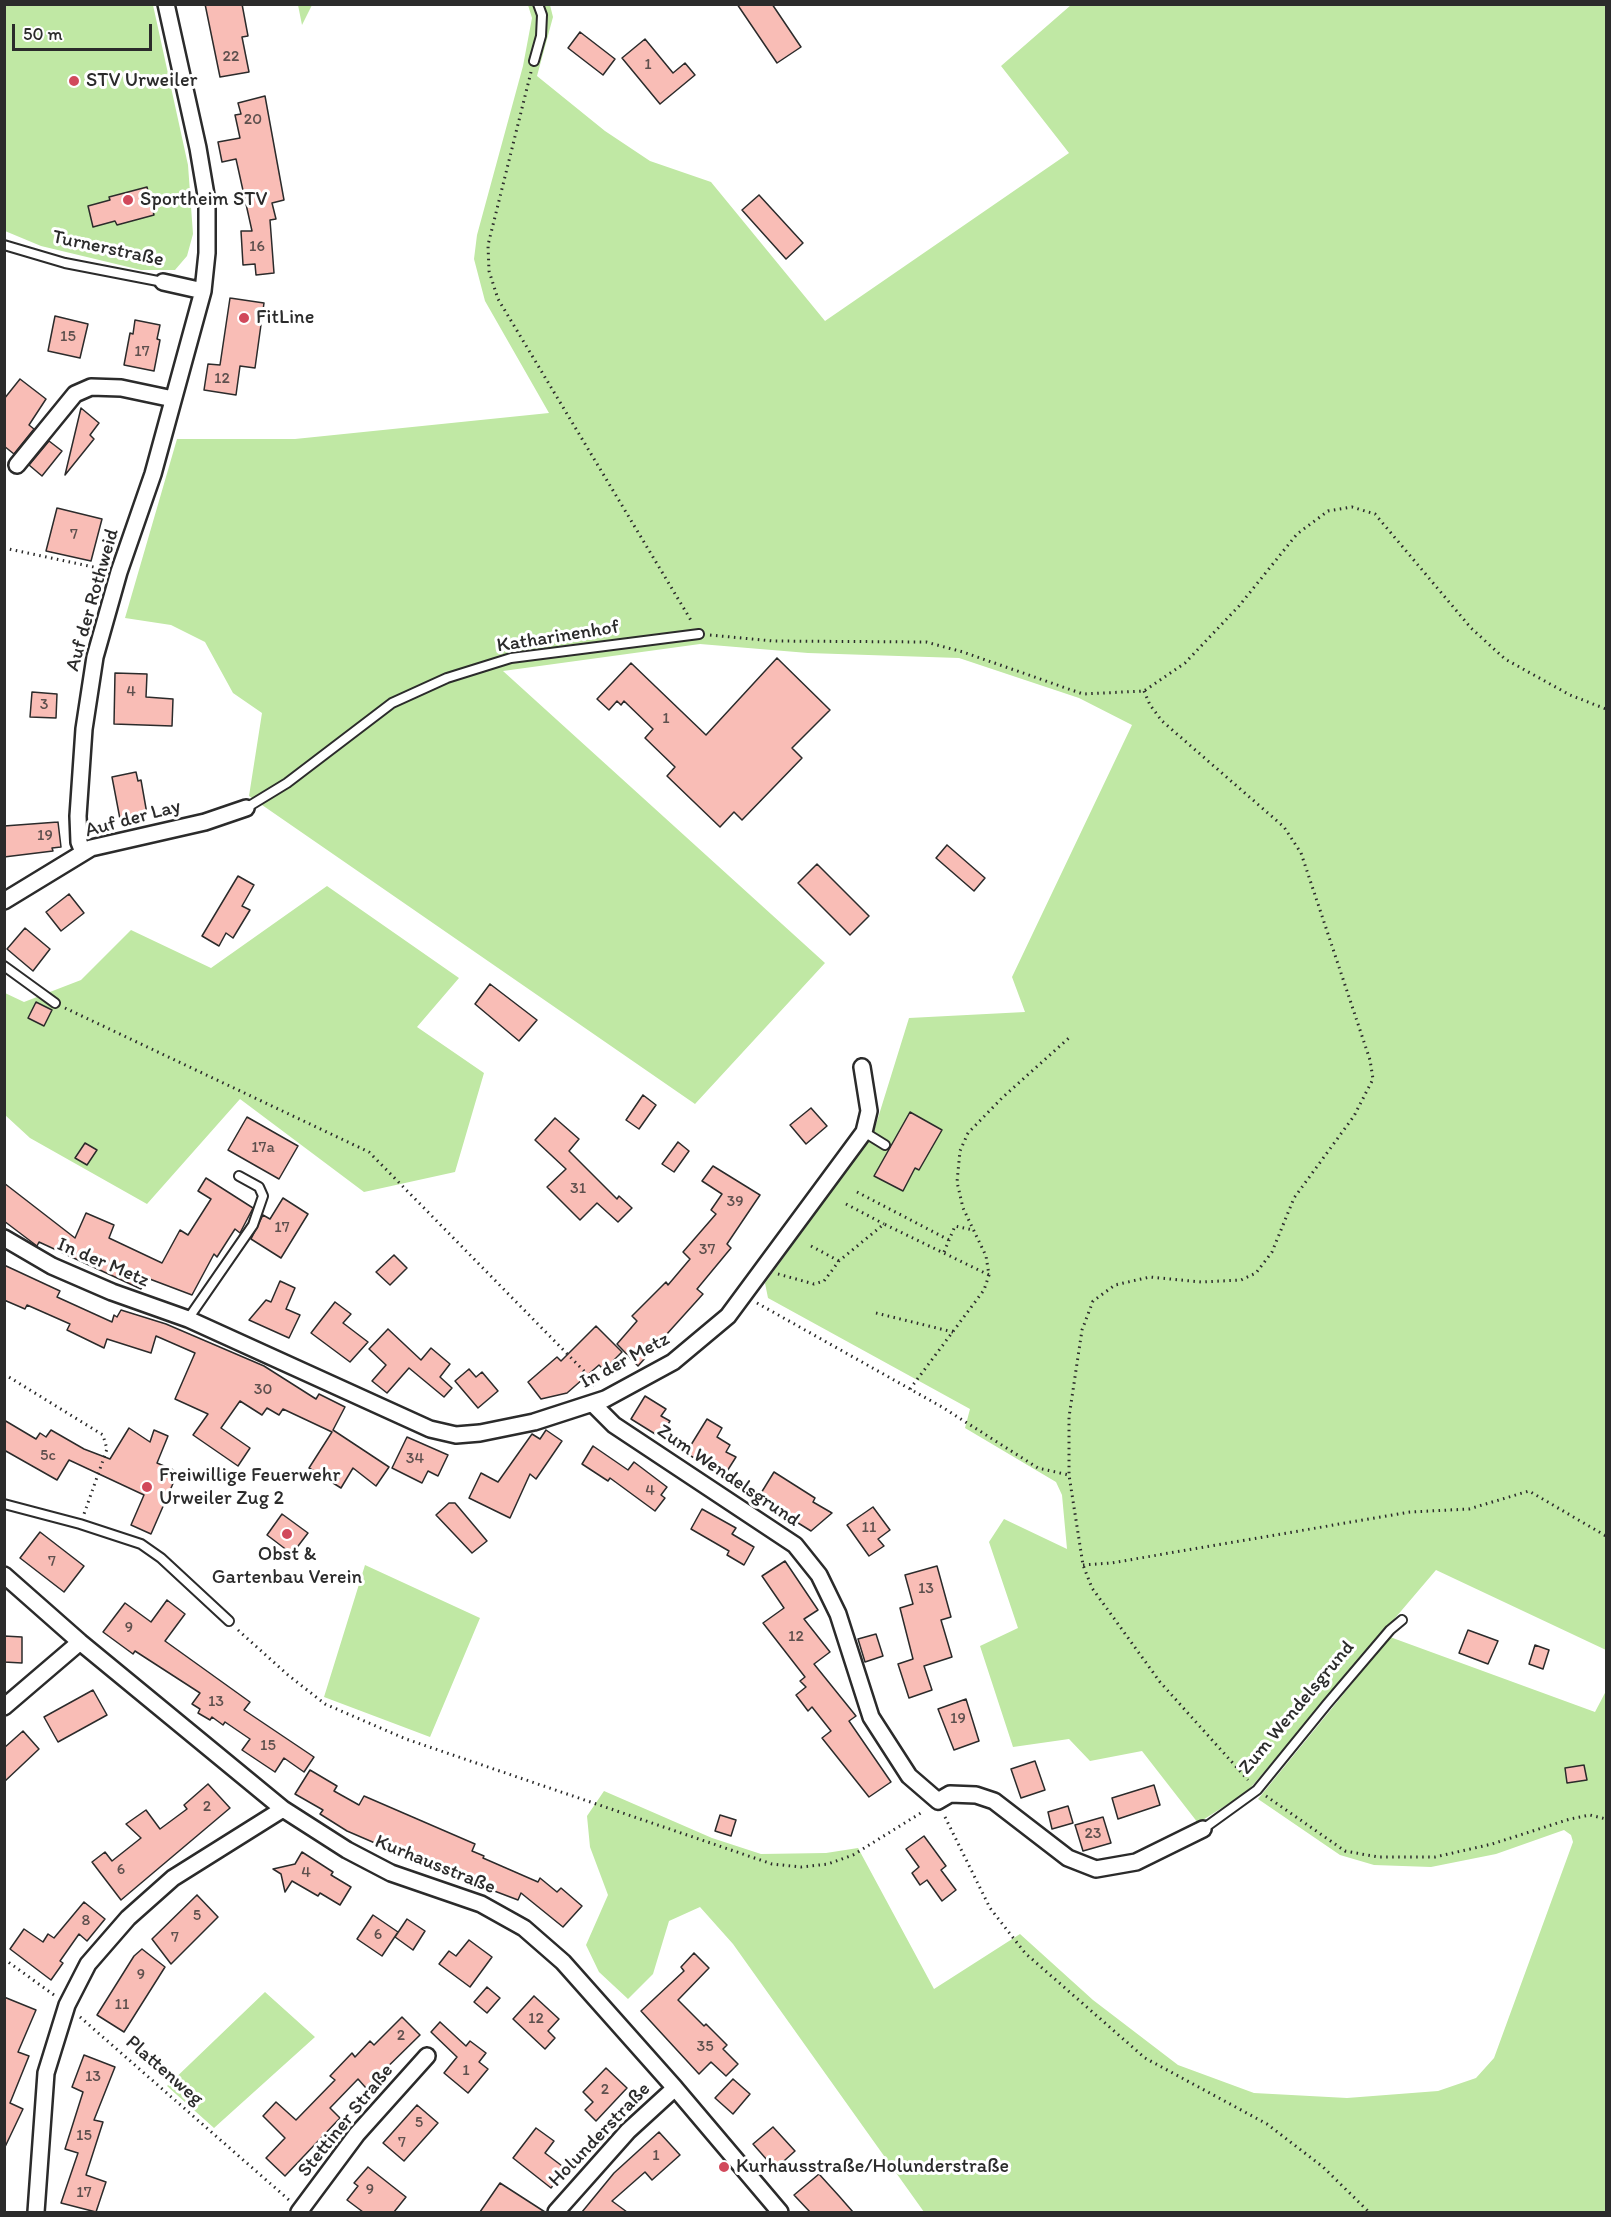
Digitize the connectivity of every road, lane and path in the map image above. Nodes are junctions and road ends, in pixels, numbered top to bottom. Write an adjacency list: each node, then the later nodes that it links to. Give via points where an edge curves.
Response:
1 (166, 4): 6 (street, Auf der Rothweid, via 207,201)
2 (538, 4): 3 (lane, via 541,36)
3 (534, 61): 11 (path, via 488,245 489,271 498,300)
4 (4, 247): 5 (lane, Turnerstraße)
5 (163, 282): 6 (street, Turnerstraße)
6 (203, 291): 7 (street, Auf der Rothweid)
7 (173, 399): 8 (street, via 121,388 91,387 75,394); 10 (street, Auf der Rothweid, via 153,474)
8 (17, 465)
9 (4, 548): 10 (path)
10 (119, 572): 15 (street, Auf der Rothweid, via 95,657 84,729 78,816)
11 (699, 634): 12 (path, via 773,641 926,642 1083,694); 14 (lane, Katharinenhof, via 511,658 447,678 392,703 286,783)
12 (1144, 691): 13 (path, via 1185,663 1239,606 1297,534 1328,511 1353,507 1375,514 1471,628 1505,659 1570,696); 42 (path, via 1162,721 1284,827 1301,853 1373,1079 1354,1116 1293,1198 1272,1252 1256,1273 1241,1280 1201,1282 1150,1277 1115,1285 1093,1301 1082,1330 1069,1417)
13 (1606, 709)
14 (246, 808): 15 (street, Auf der Lay)
15 (83, 852): 16 (street, Auf der Lay)
16 (4, 901)
17 (4, 966): 18 (lane)
18 (55, 1003): 41 (path, via 369,1152 585,1372)
19 (1071, 1036): 27 (path, via 968,1133 960,1151 957,1182)
20 (862, 1067): 21 (street, In der Metz, via 869,1111)
21 (864, 1132): 22 (lane); 33 (street, In der Metz)
22 (885, 1145)
23 (239, 1176): 37 (lane, via 259,1187 263,1196 253,1225)
24 (857, 1192): 29 (path)
25 (846, 1204): 26 (path)
26 (884, 1224): 31 (path); 32 (path)
27 (973, 1230): 29 (path, via 955,1226); 34 (path, via 986,1256)
28 (4, 1238): 37 (street, In der Metz, via 112,1293)
29 (949, 1240): 31 (path)
30 (811, 1246): 32 (path)
31 (944, 1253): 34 (path)
32 (839, 1261): 33 (path, via 824,1281 814,1284)
33 (765, 1268): 35 (street, In der Metz)
34 (989, 1275): 38 (path, via 984,1290)
35 (745, 1296): 40 (path); 41 (street, In der Metz, via 702,1340 673,1362)
36 (876, 1313): 38 (path)
37 (188, 1319): 41 (street, In der Metz, via 430,1428 456,1435 534,1422)
38 (953, 1332): 40 (path)
39 (4, 1374): 44 (path, via 103,1435 107,1449)
40 (910, 1389): 42 (path, via 1038,1468)
41 (599, 1402): 53 (street, Zum Wendelsgrund, via 614,1425 795,1545 819,1575 838,1614 871,1716 909,1776)
42 (1069, 1475): 46 (path)
43 (4, 1504): 44 (lane)
44 (80, 1524): 49 (lane, via 141,1544)
45 (1606, 1536): 46 (path, via 1529,1491 1469,1509 1410,1512 1111,1563)
46 (1083, 1564): 52 (path, via 1092,1588 1160,1682)
47 (4, 1575): 50 (street, Kurhausstraße)
48 (1402, 1620): 52 (lane, Zum Wendelsgrund)
49 (229, 1621): 53 (path, via 288,1675 335,1709 406,1739 772,1864 828,1864 853,1855)
50 (80, 1642): 51 (street); 54 (street, Kurhausstraße)
51 (4, 1707)
52 (1257, 1790): 55 (path, via 1345,1851 1378,1857 1435,1857 1570,1819 1590,1815); 56 (lane, Zum Wendelsgrund)
53 (938, 1801): 56 (street, Zum Wendelsgrund, via 950,1794 994,1801 1068,1858 1095,1869 1136,1862); 65 (path, via 990,1908 1025,1953 1145,2058 1267,2124 1323,2167)
54 (284, 1809): 58 (street, via 173,1878 128,1918 88,1964); 60 (street, Kurhausstraße, via 391,1873 481,1904 524,1928 563,1962)
55 (1606, 1819)
56 (1203, 1829)
57 (4, 1959): 58 (path, Plattenweg)
58 (67, 2005): 61 (street, via 46,2073); 62 (path, Plattenweg)
59 (427, 2056): 62 (street, Stettiner Straße, via 357,2134)
60 (675, 2088): 63 (street, Holunderstraße, via 621,2138); 64 (street, Kurhausstraße)
61 (36, 2212)
62 (301, 2212)
63 (556, 2212)
64 (780, 2212)
65 (1369, 2212)

